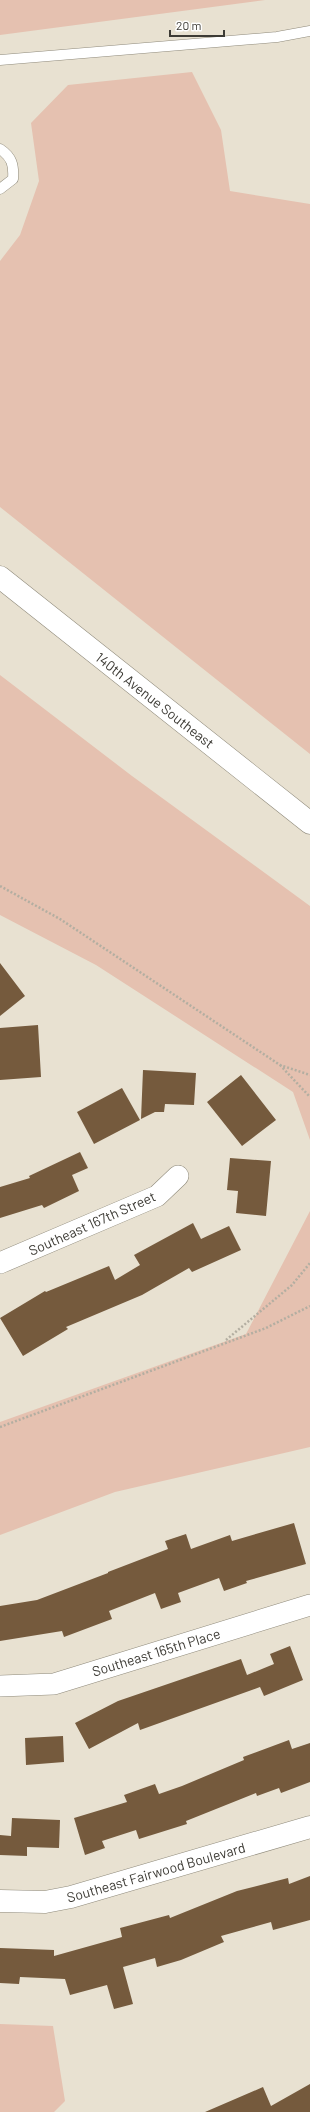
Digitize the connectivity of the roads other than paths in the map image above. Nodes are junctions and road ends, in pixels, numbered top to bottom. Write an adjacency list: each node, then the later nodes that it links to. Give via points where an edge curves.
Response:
1 (310, 31): 2 (lane, via 277,37)
2 (0, 60)
3 (0, 149): 4 (lane, via 10,157 14,168)
4 (12, 179): 5 (lane); 6 (lane)
5 (0, 189)
6 (0, 196)
7 (0, 577): 8 (main road, 140th Avenue Southeast)
8 (310, 824)
9 (178, 1176): 10 (street, Southeast 167th Street, via 157,1196)
10 (0, 1263)
11 (310, 1605): 12 (street, Southeast 165th Place, via 54,1684)
12 (0, 1686)
13 (310, 1827): 14 (main road, Southeast Fairwood Boulevard, via 72,1897 45,1902)
14 (0, 1901)

